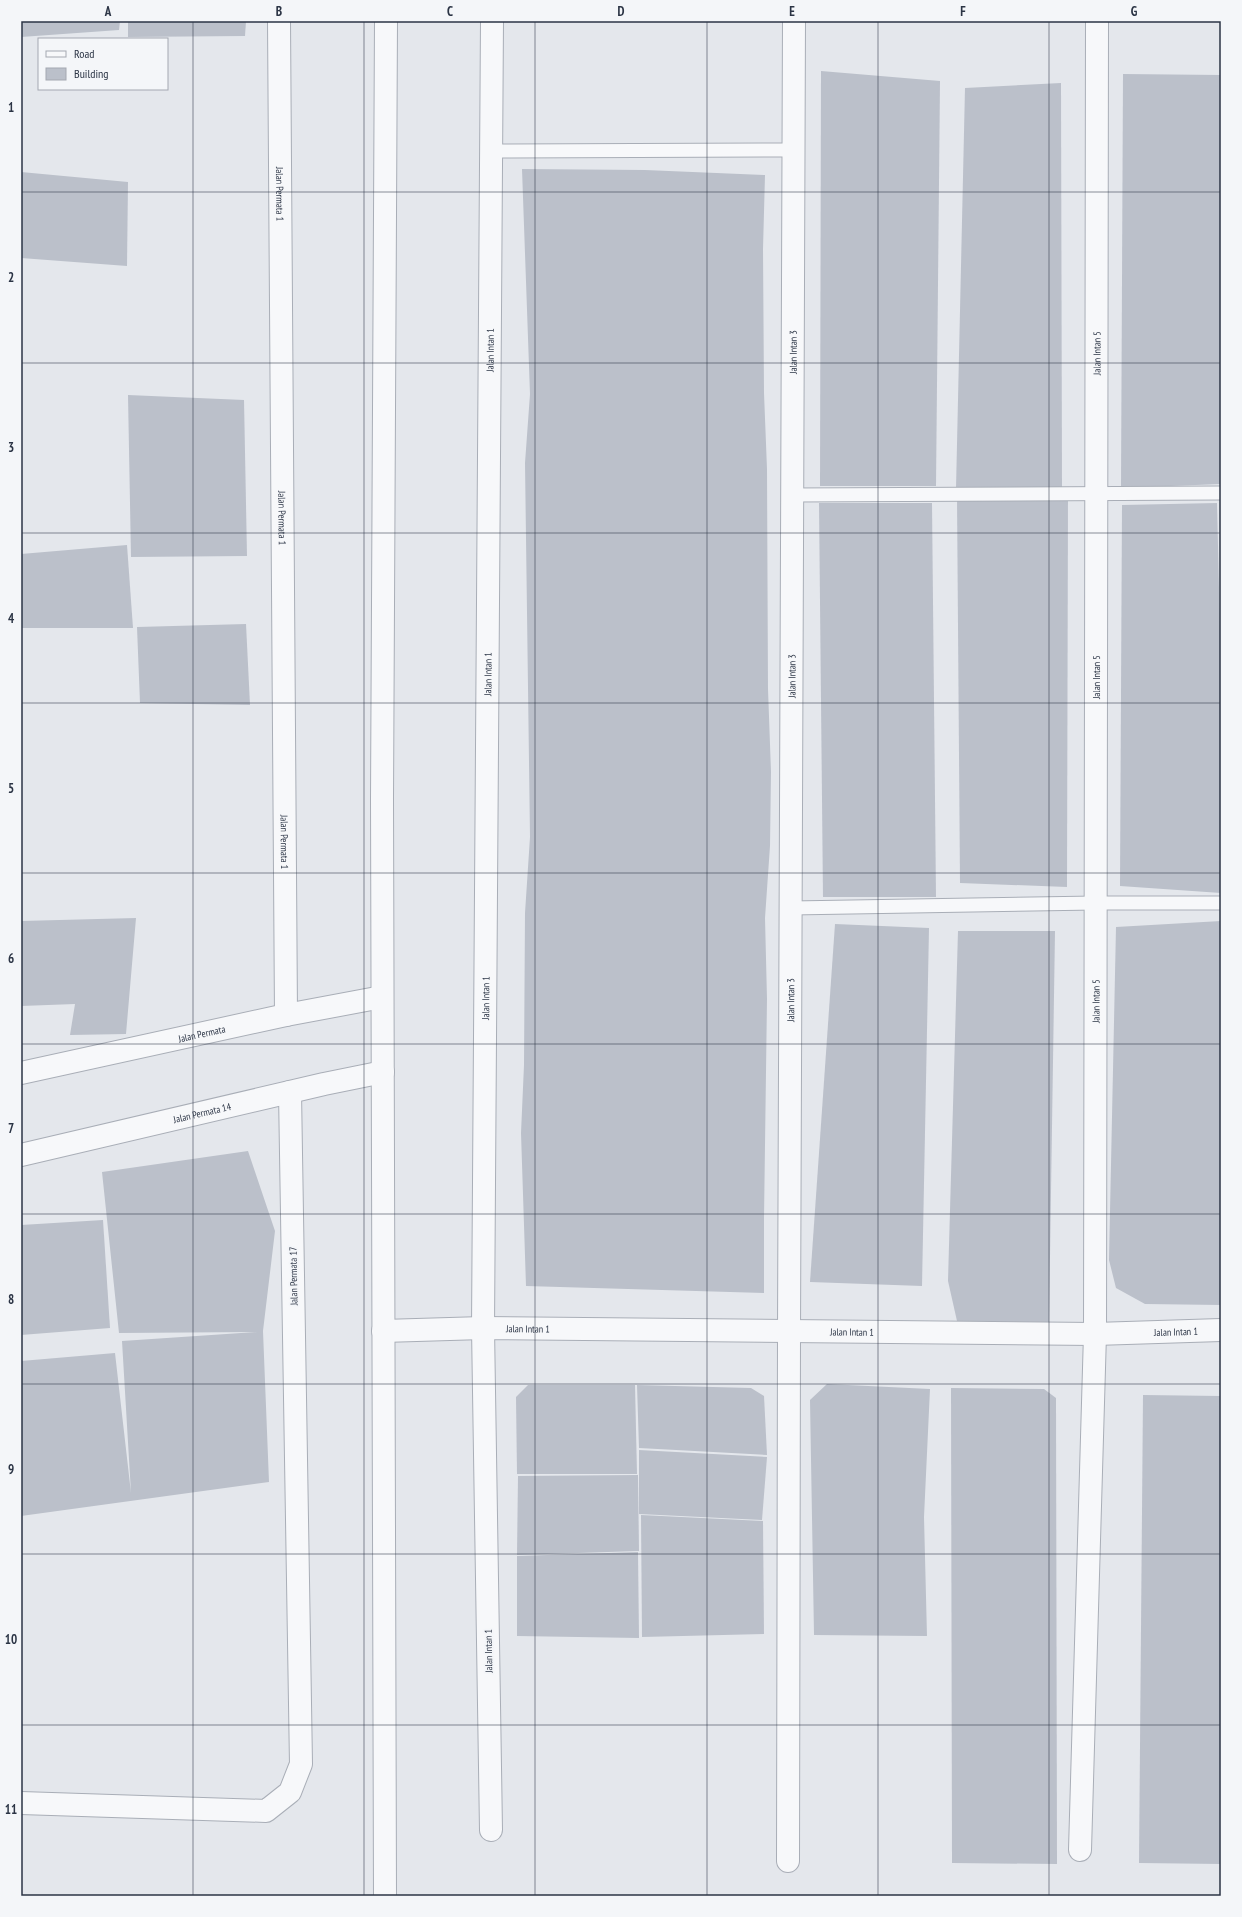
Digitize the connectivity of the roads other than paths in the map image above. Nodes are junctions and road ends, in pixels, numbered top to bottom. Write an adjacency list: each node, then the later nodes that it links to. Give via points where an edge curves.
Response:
1 (279, 21): 16 (street, Jalan Permata 1)
2 (386, 21): 15 (street)
3 (492, 21): 4 (street); 8 (street, Jalan Intan 1)
4 (501, 21)
5 (794, 21): 7 (street, Jalan Intan 3)
6 (1097, 21): 10 (street, Jalan Intan 5)
7 (793, 150): 8 (lane); 11 (street, Jalan Intan 3)
8 (491, 151): 21 (street, Jalan Intan 1)
9 (1221, 493): 10 (lane)
10 (1096, 494): 11 (lane); 12 (street, Jalan Intan 5)
11 (792, 495): 14 (street, Jalan Intan 3)
12 (1096, 903): 13 (lane); 14 (lane); 25 (street, Jalan Intan 5)
13 (1221, 903)
14 (791, 908): 24 (street, Jalan Intan 3)
15 (382, 997): 16 (street, Jalan Permata); 17 (street)
16 (286, 1015): 18 (street, Jalan Permata)
17 (383, 1072): 19 (street, Jalan Permata 14); 23 (street)
18 (21, 1073)
19 (290, 1092): 20 (street, Jalan Permata 14); 26 (street, Jalan Permata 17, via 301,1764 290,1792 266,1811)
20 (21, 1155)
21 (483, 1328): 23 (street, Jalan Intan 1); 24 (street, Jalan Intan 1); 27 (street, Jalan Intan 1)
22 (1221, 1330): 25 (street, Jalan Intan 1)
23 (383, 1331): 30 (street)
24 (789, 1332): 25 (street, Jalan Intan 1); 29 (street, Jalan Intan 3)
25 (1095, 1334): 28 (street, Jalan Intan 5)
26 (21, 1803)
27 (491, 1830)
28 (1080, 1850)
29 (788, 1861)
30 (385, 1896)

